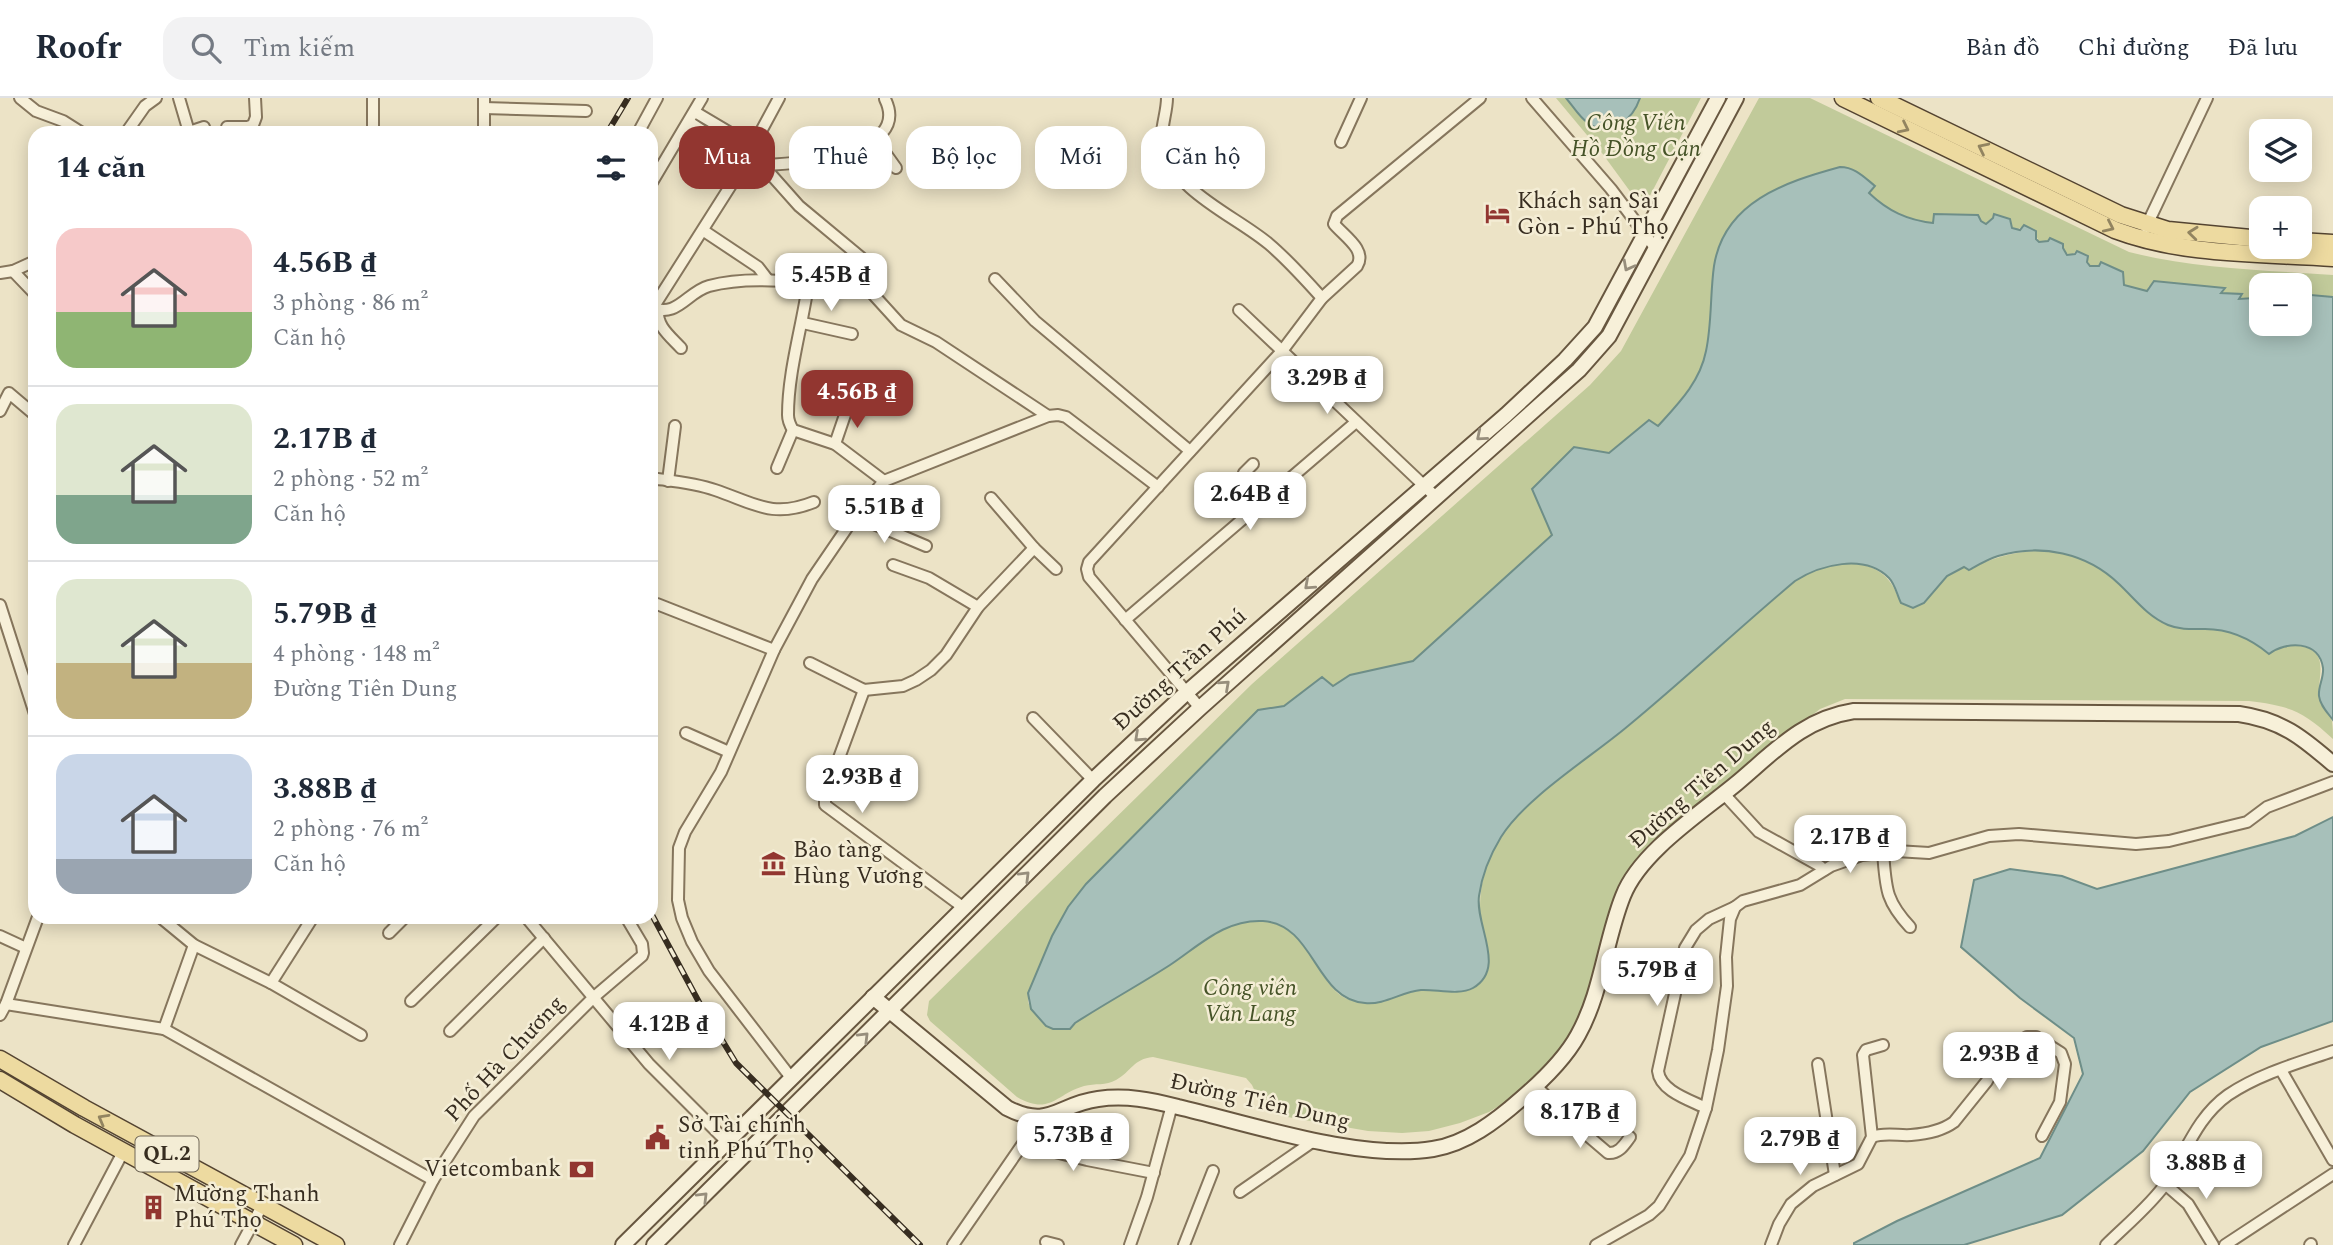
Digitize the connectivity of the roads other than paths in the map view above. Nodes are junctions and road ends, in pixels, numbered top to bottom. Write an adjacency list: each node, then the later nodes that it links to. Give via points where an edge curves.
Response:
1 (20, 98): 23 (street, via 36,111)
2 (156, 98): 24 (street)
3 (179, 98): 25 (street)
4 (255, 98): 26 (street, via 256,117)
5 (373, 98): 27 (street)
6 (657, 98): 29 (street)
7 (702, 98): 21 (street)
8 (779, 98): 32 (street)
9 (1167, 98): 56 (street, via 1162,142 1182,178 1200,197 1269,243)
10 (1362, 98): 34 (street)
11 (1480, 98): 56 (street, via 1337,216 1334,224 1360,253 1360,262)
12 (1532, 98): 42 (street)
13 (1718, 98): 42 (main road, Đường Trần Phú)
14 (1737, 98): 46 (main road, Đường Trần Phú)
15 (1843, 98): 41 (main road, one-way to 41, via 2115,230)
16 (1880, 98): 41 (main road, one-way to 16, via 2121,215)
17 (2207, 98): 41 (street)
18 (885, 99): 33 (street, via 890,112)
19 (484, 103): 20 (street); 28 (street)
20 (586, 111)
21 (695, 112): 22 (street); 31 (street)
22 (689, 122): 30 (street); 37 (street)
23 (71, 126)
24 (130, 126)
25 (187, 126)
26 (250, 126)
27 (373, 126)
28 (484, 126)
29 (642, 126)
30 (697, 126)
31 (714, 126)
32 (764, 126)
33 (887, 126)
34 (1341, 142)
35 (892, 162): 36 (street)
36 (896, 168)
37 (658, 173)
38 (775, 180): 55 (street, via 870,265 874,273)
39 (728, 189): 40 (street)
40 (704, 230): 52 (street, via 758,267); 57 (street)
41 (2145, 232): 43 (main road, one-way to 41); 47 (main road, via 2189,249)
42 (1645, 234): 46 (street); 63 (main road, Đường Trần Phú, one-way to 63)
43 (2249, 238)
44 (2312, 242): 45 (main road)
45 (2333, 243)
46 (1657, 249): 65 (main road, Đường Trần Phú)
47 (2333, 258)
48 (28, 264): 49 (street)
49 (13, 271): 50 (street); 54 (street)
50 (0, 273)
51 (995, 279): 75 (street, via 1035,321)
52 (768, 280): 53 (street); 58 (street, via 706,287 675,308)
53 (808, 285): 55 (street); 61 (street)
54 (28, 287)
55 (871, 292): 70 (street, via 901,326 936,342)
56 (1322, 298): 66 (street)
57 (658, 301)
58 (658, 309)
59 (1239, 310): 66 (street)
60 (658, 320): 64 (street)
61 (803, 323): 62 (street); 73 (street, via 788,418)
62 (852, 334)
63 (1584, 340): 65 (main road); 81 (main road, Đường Trần Phú, one-way to 81)
64 (681, 348)
65 (1597, 350): 84 (main road, Đường Trần Phú)
66 (1282, 351): 71 (street); 75 (street)
67 (848, 406): 74 (street)
68 (28, 409): 69 (street, via 9,393)
69 (0, 411)
70 (1048, 416): 80 (street); 82 (street, via 1066,417)
71 (1356, 422): 81 (street); 86 (street)
72 (675, 426): 79 (street)
73 (793, 430): 74 (street); 77 (street)
74 (835, 444): 80 (street)
75 (1189, 451): 82 (street)
76 (1253, 464): 86 (street, via 1241,482)
77 (777, 468)
78 (658, 479): 79 (street)
79 (668, 481): 85 (street, via 772,510 787,511)
80 (884, 481): 87 (street)
81 (1424, 485): 84 (street); 100 (main road, Đường Trần Phú, one-way to 100)
82 (1158, 487): 95 (street, via 1087,569)
83 (991, 498): 89 (street)
84 (1437, 498): 101 (main road, Đường Trần Phú, one-way to 84)
85 (814, 502)
86 (1257, 505): 95 (street)
87 (855, 516): 88 (street); 96 (street, via 812,579)
88 (926, 546)
89 (1034, 548): 91 (street); 93 (street)
90 (893, 565): 93 (street, via 929,578)
91 (1056, 569)
92 (658, 604): 96 (street)
93 (978, 607): 98 (street, via 931,670 903,687)
94 (1, 610): 99 (street)
95 (1125, 620): 100 (street)
96 (774, 650): 104 (street)
97 (810, 663): 98 (street)
98 (864, 690): 112 (street, via 825,805)
99 (28, 693)
100 (1186, 693): 101 (street); 106 (main road, Đường Trần Phú, one-way to 106)
101 (1200, 708): 131 (main road, Đường Trần Phú, one-way to 101)
102 (1033, 718): 106 (street)
103 (686, 733): 104 (street)
104 (729, 752): 141 (street, via 679,848 678,900 692,942 709,971)
105 (2333, 764): 108 (main road, Đường Tiên Dung, via 2277,722 2239,713 1854,711 1807,726)
106 (1093, 780): 112 (main road, Đường Trần Phú)
107 (2333, 782): 109 (street, via 2267,807 2247,822 2169,841 2136,844 2019,834 1989,836 1929,853)
108 (1724, 794): 110 (street, via 1759,832); 143 (main road, Đường Tiên Dung, via 1663,844 1631,881 1578,1035)
109 (1883, 852): 110 (street, via 1851,858); 120 (street, via 1889,900)
110 (1824, 870): 111 (street, via 1800,885)
111 (1735, 907): 145 (street, via 1728,928 1727,986); 145 (street, via 1709,919 1685,948 1658,1071 1665,1086)
112 (964, 908): 128 (main road, Đường Trần Phú)
113 (35, 924): 125 (street)
114 (168, 924): 124 (street)
115 (309, 924): 126 (street)
116 (398, 924): 121 (street)
117 (490, 924): 129 (street)
118 (532, 924): 123 (street)
119 (630, 924): 127 (street, Phố Hà Chương, via 642,944 642,956)
120 (1910, 927)
121 (389, 933)
122 (0, 936): 125 (street)
123 (544, 938): 127 (street); 134 (street)
124 (194, 945): 126 (street); 133 (street)
125 (26, 948): 130 (street)
126 (271, 983): 135 (street)
127 (594, 996): 151 (street, via 649,1064); 159 (street, Phố Hà Chương, via 474,1116)
128 (873, 997): 131 (main road); 141 (main road, Đường Trần Phú)
129 (411, 1001)
130 (6, 1004): 132 (street); 133 (street)
131 (890, 1011): 146 (main road, via 1007,1108); 171 (main road, Đường Trần Phú, one-way to 131)
132 (0, 1015)
133 (164, 1029): 159 (street)
134 (450, 1031)
135 (361, 1034)
136 (1883, 1045): 149 (street, via 1863,1055)
137 (2333, 1051): 140 (street)
138 (2, 1064): 162 (main road, QL.2, one-way to 138)
139 (1818, 1064): 158 (street)
140 (2281, 1070): 154 (street); 160 (street, via 2217,1104 2199,1124)
141 (792, 1079): 151 (main road, Đường Trần Phú)
142 (0, 1080): 153 (main road, QL.2)
143 (1536, 1086): 148 (street, via 1608,1153 1620,1150); 150 (main road, Đường Tiên Dung, via 1484,1127 1433,1149 1377,1150)
144 (1172, 1105): 146 (main road, Đường Tiên Dung, via 1135,1098 1096,1099); 150 (main road, Đường Tiên Dung); 156 (street)
145 (1706, 1108): 176 (street, via 1690,1156 1659,1206)
146 (1040, 1119): 172 (street)
147 (2042, 1136): 149 (street, via 2060,1102 2065,1064 2061,1053 2042,1040 2027,1037 2002,1052 1987,1081 1948,1126 1911,1135)
148 (1630, 1137)
149 (1872, 1137): 158 (street, via 1860,1161)
150 (1315, 1140): 161 (street)
151 (727, 1142): 170 (main road, Đường Trần Phú)
152 (1051, 1151): 156 (street)
153 (123, 1152): 163 (main road, QL.2); 165 (street)
154 (2333, 1160)
155 (1213, 1171): 175 (street)
156 (1154, 1172): 174 (street)
157 (2333, 1174): 180 (street)
158 (1835, 1175): 177 (street, via 1791,1204)
159 (433, 1180): 169 (street, Phố Hà Chương)
160 (2165, 1184): 178 (street); 179 (street, via 2188,1204)
161 (1240, 1192)
162 (262, 1206): 163 (street); 168 (main road, QL.2)
163 (253, 1223): 166 (street); 167 (main road, QL.2)
164 (1046, 1242): 173 (street)
165 (74, 1245)
166 (241, 1245)
167 (294, 1245)
168 (335, 1245)
169 (400, 1245)
170 (623, 1245)
171 (654, 1245)
172 (953, 1245)
173 (1058, 1245)
174 (1130, 1245)
175 (1184, 1245)
176 (1596, 1245)
177 (1771, 1245)
178 (2106, 1245)
179 (2213, 1245)
180 (2225, 1245)

